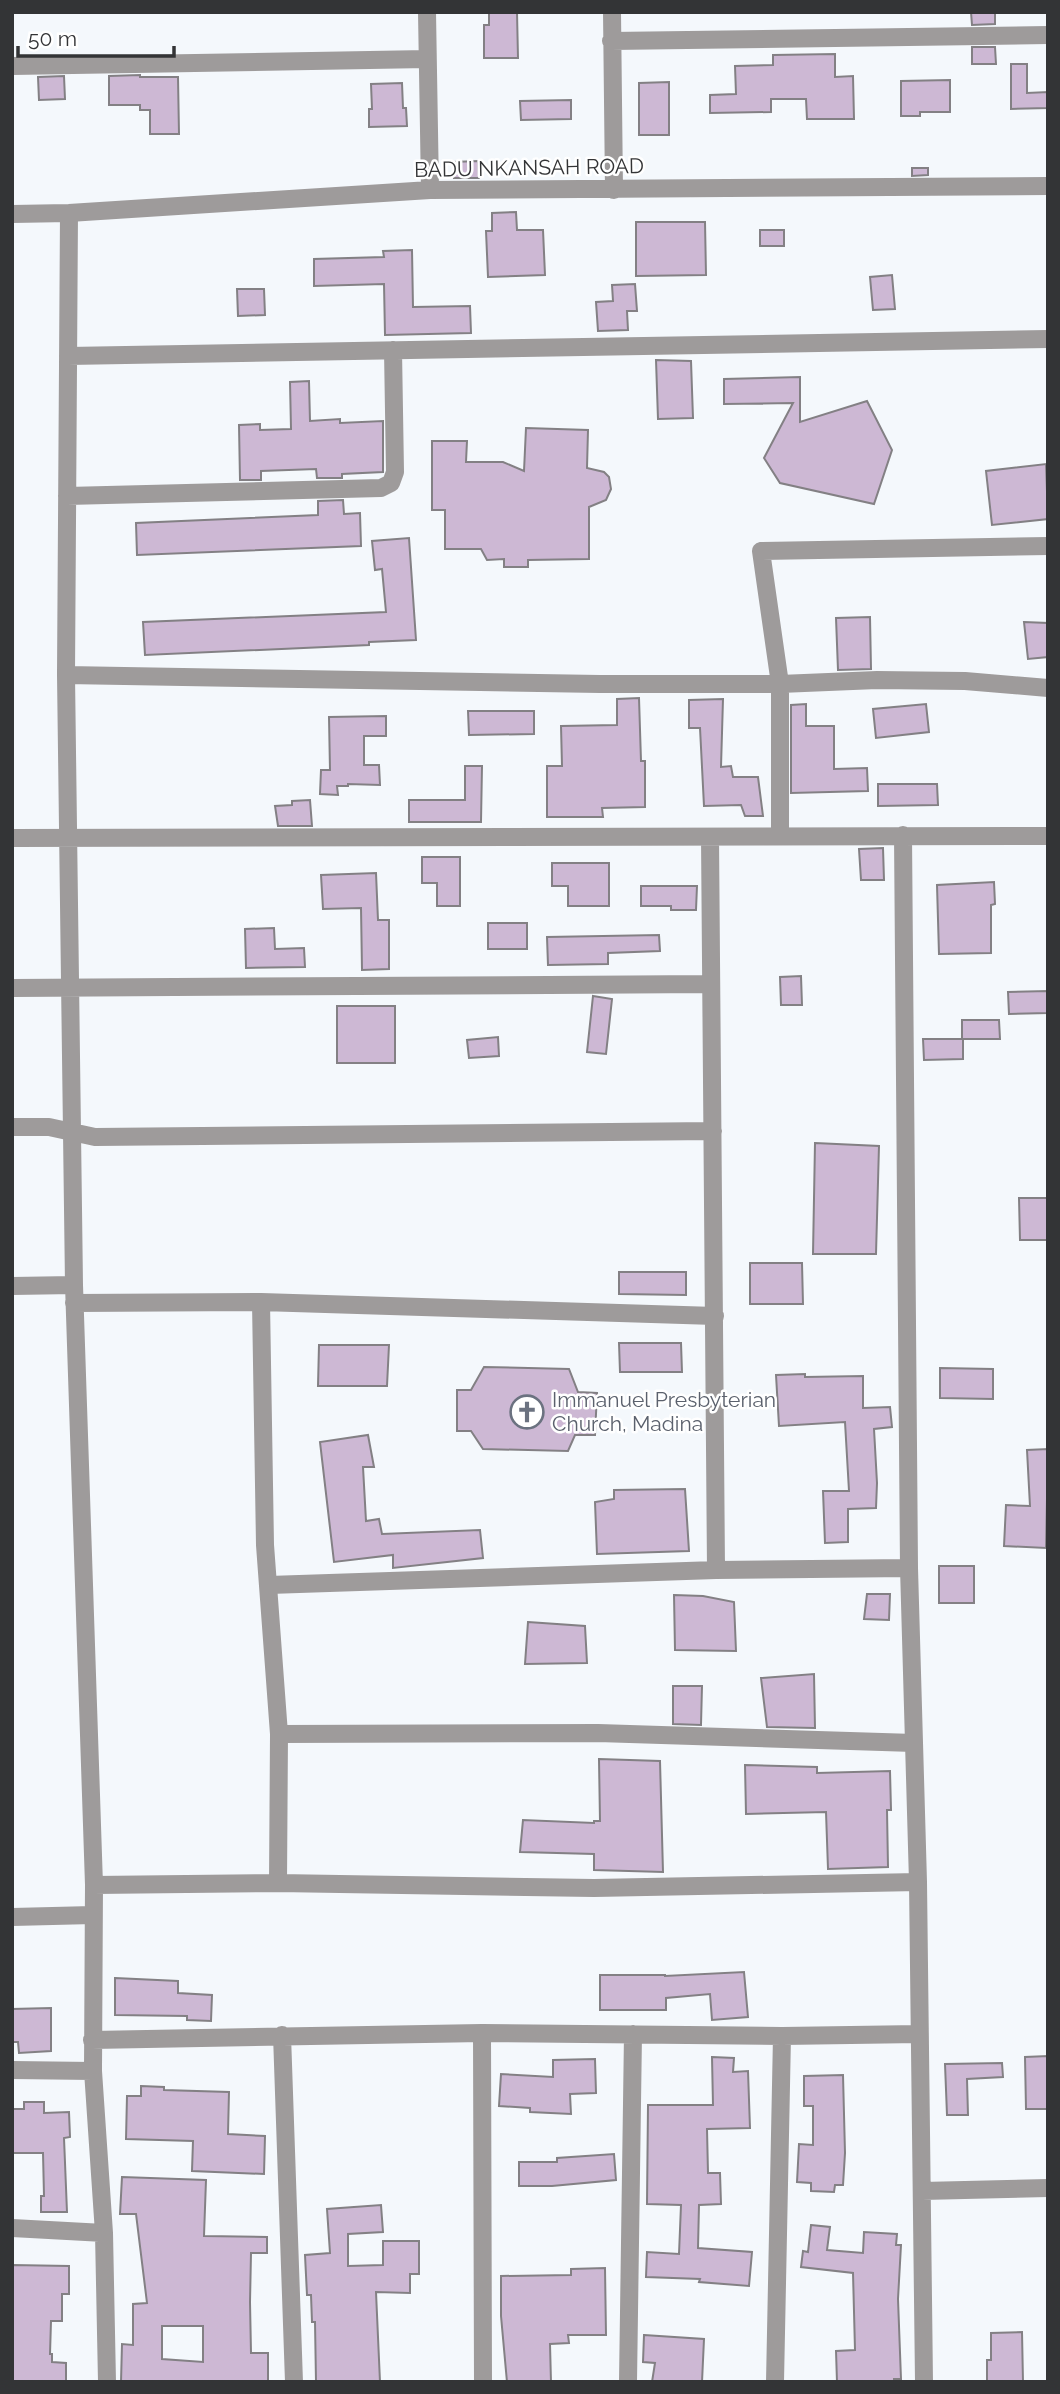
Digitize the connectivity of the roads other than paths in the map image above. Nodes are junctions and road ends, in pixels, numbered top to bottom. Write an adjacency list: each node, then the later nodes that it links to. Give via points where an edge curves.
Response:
1 (427, 12): 5 (street)
2 (612, 12): 4 (street)
3 (1048, 35): 4 (street)
4 (611, 41): 9 (street)
5 (426, 59): 6 (street); 8 (street)
6 (12, 66)
7 (1048, 186): 9 (street, BADU NKANSAH ROAD)
8 (429, 190): 9 (street, BADU NKANSAH ROAD); 10 (street, BADU NKANSAH ROAD)
9 (614, 190)
10 (69, 213): 11 (street, BADU NKANSAH ROAD); 14 (street)
11 (12, 214)
12 (1048, 339): 13 (street)
13 (393, 350): 14 (street); 15 (street, via 394,472 391,483 381,488)
14 (68, 356): 15 (street)
15 (67, 496): 17 (street)
16 (1048, 545): 18 (street, via 761,551)
17 (66, 675): 18 (street); 25 (street)
18 (780, 684): 19 (street, via 965,681); 22 (street)
19 (1048, 688)
20 (903, 835): 21 (street); 22 (street); 36 (street)
21 (1048, 835)
22 (780, 836): 23 (street)
23 (710, 837): 25 (street); 26 (street)
24 (12, 838): 25 (street)
25 (66, 840): 28 (street)
26 (711, 984): 28 (street); 31 (street)
27 (12, 988): 28 (street)
28 (69, 989): 30 (street)
29 (12, 1127): 30 (street)
30 (72, 1130): 31 (street, via 95,1137); 33 (street)
31 (713, 1131): 35 (street)
32 (12, 1286): 33 (street)
33 (74, 1294): 34 (street); 43 (street)
34 (261, 1302): 35 (street); 38 (street)
35 (715, 1316): 37 (street)
36 (909, 1569): 37 (street); 40 (street)
37 (716, 1570): 38 (street)
38 (269, 1586): 39 (street)
39 (279, 1734): 40 (street, via 597,1733); 42 (street)
40 (914, 1743): 41 (street)
41 (918, 1882): 42 (street, via 594,1888); 48 (street)
42 (278, 1884): 43 (street)
43 (94, 1885): 44 (street)
44 (93, 1915): 45 (street); 51 (street)
45 (12, 1917)
46 (482, 2033): 47 (street); 49 (street); 60 (street)
47 (633, 2034): 50 (street); 61 (street)
48 (919, 2034): 50 (street); 55 (street)
49 (282, 2035): 51 (street); 59 (street)
50 (782, 2036): 62 (street)
51 (92, 2040): 53 (street)
52 (12, 2070): 53 (street)
53 (93, 2071): 57 (street)
54 (1048, 2188): 55 (street)
55 (922, 2191): 63 (street)
56 (12, 2228): 57 (street)
57 (104, 2233): 58 (street)
58 (107, 2382)
59 (294, 2382)
60 (483, 2382)
61 (628, 2382)
62 (775, 2382)
63 (924, 2382)

